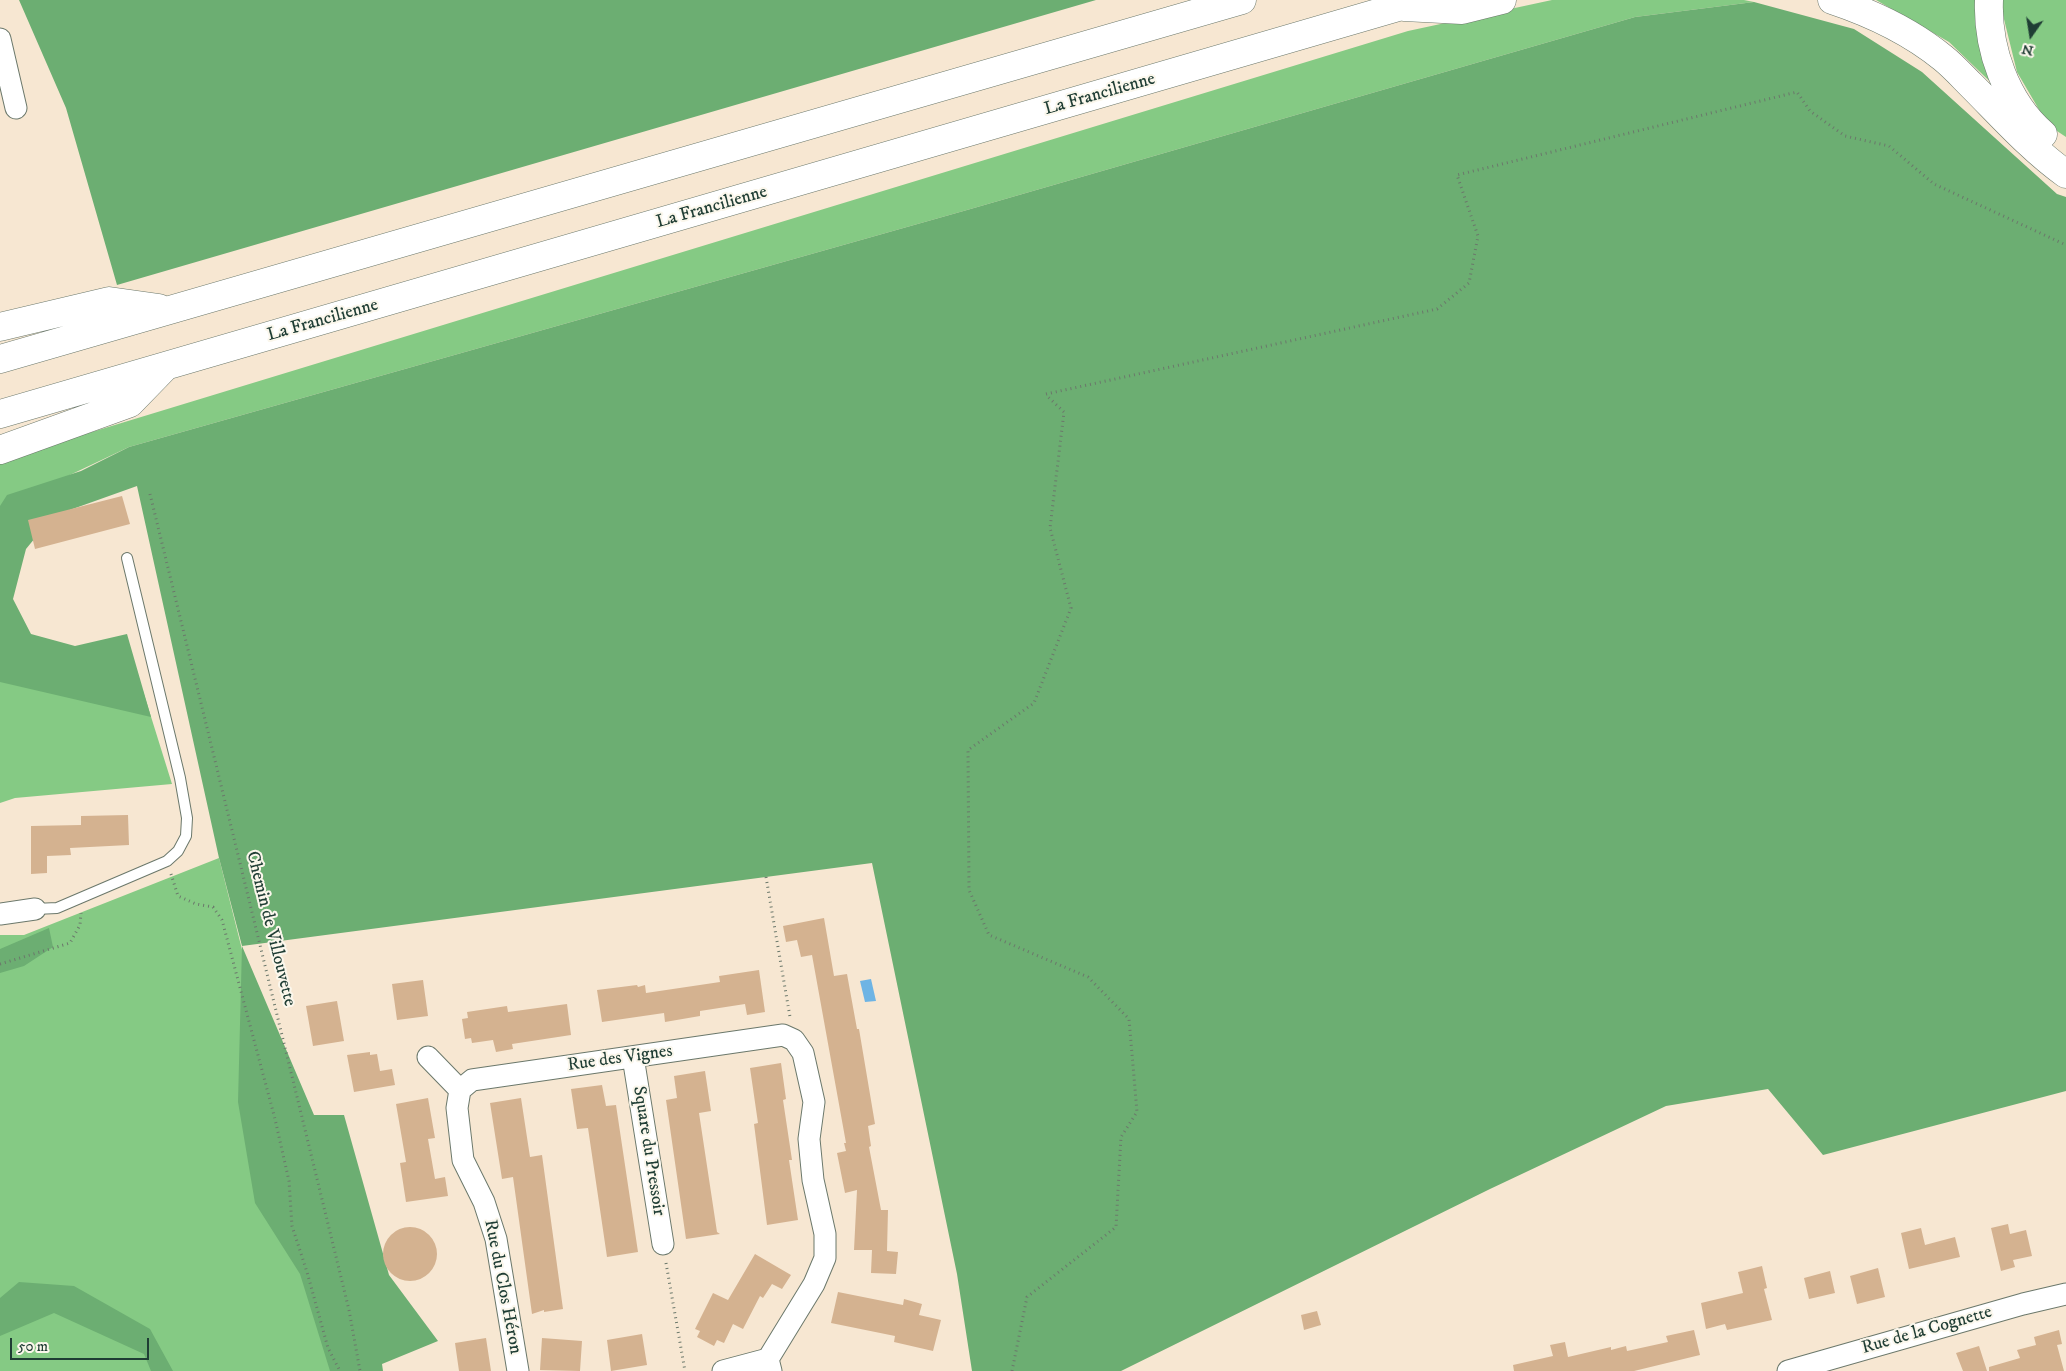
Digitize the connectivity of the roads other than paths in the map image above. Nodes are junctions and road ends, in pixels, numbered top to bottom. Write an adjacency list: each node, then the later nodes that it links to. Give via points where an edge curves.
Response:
1 (1242, 0): 10 (highway)
2 (1502, 0): 5 (highway, via 1462,10)
3 (1832, 0): 9 (highway, via 1898,28 1944,58 2030,144)
4 (1990, 0): 8 (highway, via 1989,14 1998,65 2014,100 2036,128)
5 (1413, 3): 13 (highway, La Francilienne)
6 (0, 39): 7 (street)
7 (16, 108)
8 (2066, 155)
9 (2066, 174)
10 (171, 309): 11 (highway, via 109,301); 12 (highway)
11 (0, 327)
12 (0, 359)
13 (165, 367): 14 (highway, La Francilienne); 15 (highway, via 130,403)
14 (0, 414)
15 (0, 450)
16 (127, 558): 17 (lane, via 180,778 187,818 186,836 178,851 167,861 57,908)
17 (35, 909): 18 (street)
18 (0, 914)
19 (428, 1057): 21 (street)
20 (632, 1057): 21 (street, Rue des Vignes, via 472,1080); 22 (street, Square du Pressoir); 24 (street, Rue des Vignes, via 788,1038 804,1054 814,1102 809,1139 813,1180 825,1234 825,1258)
21 (460, 1090): 25 (street, Rue du Clos Héron, via 457,1108 463,1160 484,1202 496,1238)
22 (663, 1244)
23 (2066, 1294): 27 (street, Rue de la Cognette)
24 (770, 1365): 26 (street)
25 (518, 1371)
26 (723, 1371)
27 (1788, 1371)

